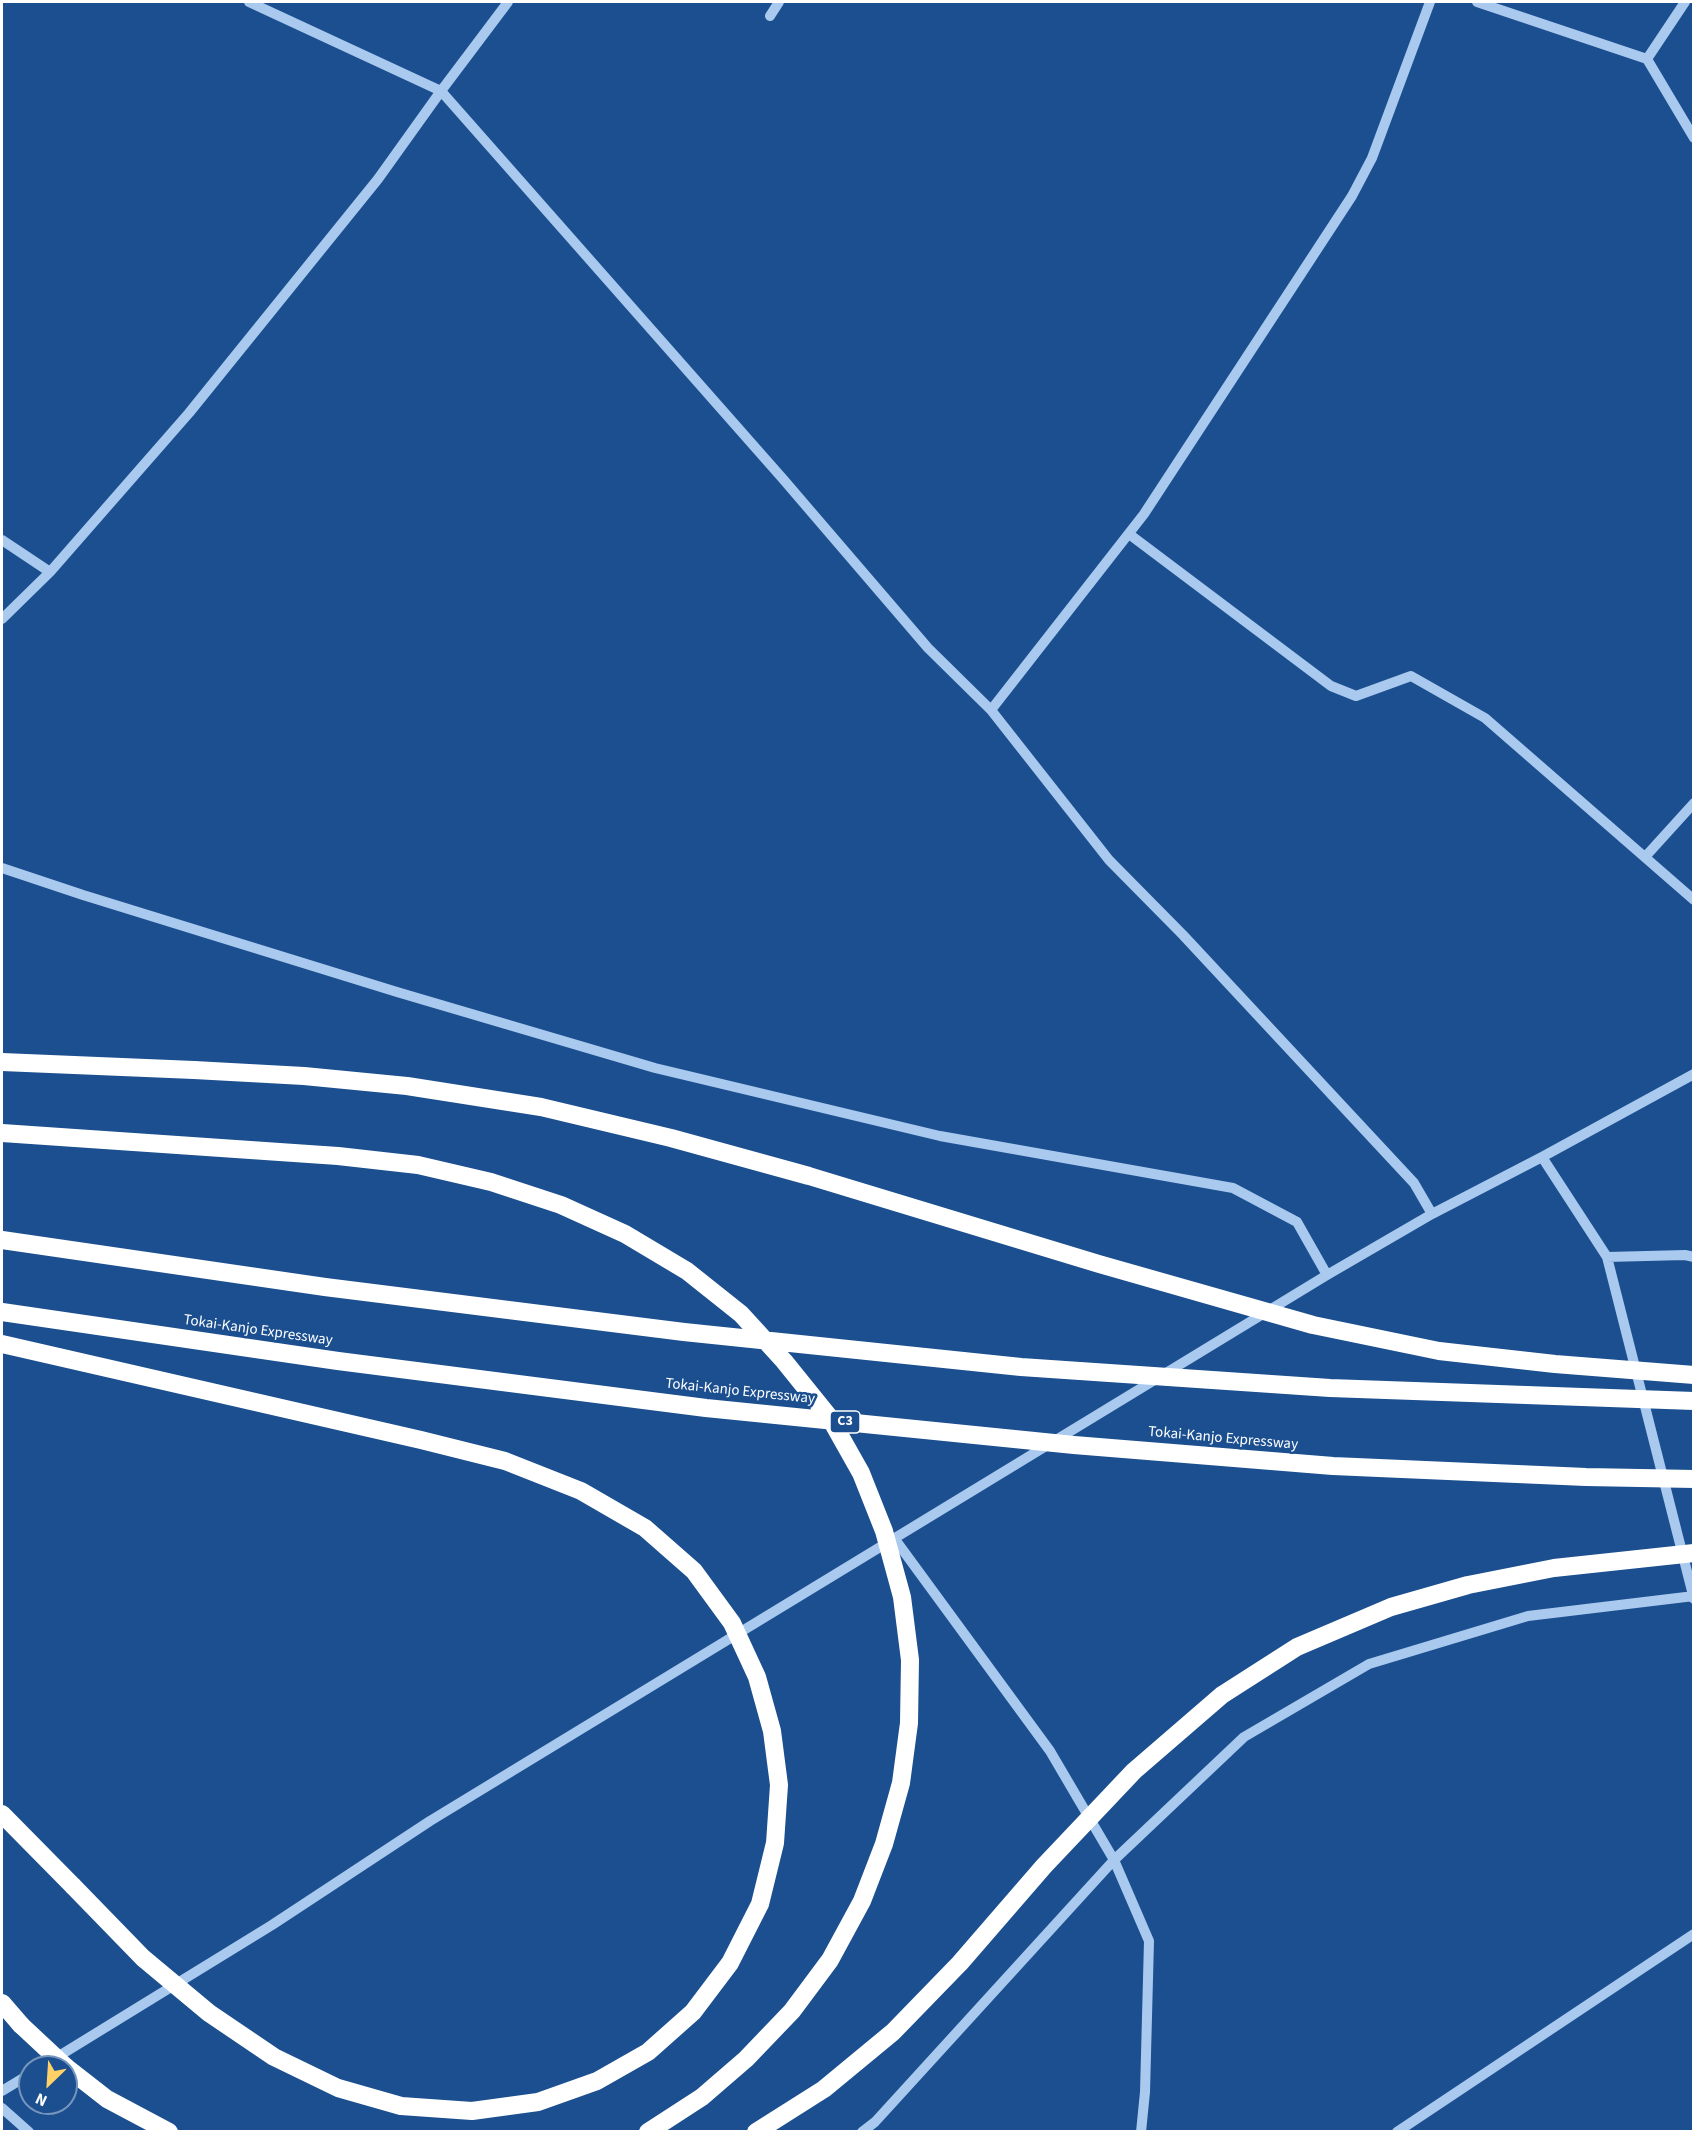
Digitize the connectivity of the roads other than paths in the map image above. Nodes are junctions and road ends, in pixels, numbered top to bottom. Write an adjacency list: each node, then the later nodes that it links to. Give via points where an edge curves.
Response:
1 (249, 2): 9 (street)
2 (508, 2): 9 (street)
3 (779, 2): 7 (street)
4 (1430, 2): 11 (street, via 1372,158 1352,196)
5 (1477, 2): 8 (street)
6 (1685, 2): 8 (street)
7 (770, 16)
8 (1647, 58): 10 (street)
9 (441, 91): 13 (street, via 378,179 189,413); 15 (street, via 928,648)
10 (1694, 138)
11 (1129, 534): 15 (street); 17 (street, via 1331,686 1356,696 1411,676 1485,718)
12 (2, 540): 13 (street)
13 (50, 572): 14 (street)
14 (2, 619)
15 (991, 710): 24 (street, via 1109,860 1414,1184)
16 (1694, 803): 17 (street)
17 (1645, 857): 19 (street)
18 (2, 868): 28 (street, via 655,1068 940,1136 1233,1188 1297,1221)
19 (1694, 900)
20 (2, 1062): 31 (highway, bridge, via 304,1076 407,1086 542,1107 809,1176 1313,1325 1439,1351)
21 (1694, 1074): 23 (street)
22 (2, 1133): 51 (highway, bridge, via 338,1156 418,1166 490,1182 561,1205 625,1234 687,1271 741,1314 830,1418 861,1473 884,1531 902,1597 910,1660 909,1724 901,1783 884,1844 861,1901 830,1960 792,2011 746,2059 702,2097)
23 (1542, 1157): 24 (street); 26 (street)
24 (1432, 1214): 28 (street)
25 (2, 1240): 32 (highway, bridge, via 325,1287 1021,1367 1330,1388)
26 (1607, 1257): 27 (street); 36 (street)
27 (1694, 1257)
28 (1327, 1275): 34 (street)
29 (2, 1312): 33 (highway, Tokai-Kanjo Expressway / C3, bridge, via 338,1361 706,1408 1027,1440 1333,1466)
30 (2, 1344): 37 (highway, bridge, via 505,1461 581,1491 645,1528 694,1571 732,1623 757,1677 772,1731 779,1785 775,1843 760,1904 730,1963 693,2012 648,2052 597,2081 538,2102 472,2111 401,2106 338,2088 274,2057 209,2013 143,1958)
31 (1694, 1375)
32 (1694, 1401)
33 (1694, 1479)
34 (894, 1538): 38 (street, via 1050,1751); 42 (street, via 430,1821 272,1925)
35 (1694, 1553): 52 (highway, bridge, via 1554,1568 1468,1585 1391,1607 1297,1647 1222,1695 1134,1771 893,2032 824,2089)
36 (1693, 1597): 38 (street, via 1528,1616 1369,1664 1244,1737)
37 (2, 1814)
38 (1114, 1860): 53 (street); 54 (street, via 1149,1941)
39 (1694, 1934): 55 (street)
40 (2, 2002): 41 (highway, bridge)
41 (53, 2055)
42 (61, 2055)
43 (78, 2076): 46 (highway)
44 (18, 2081): 45 (street)
45 (2, 2091)
46 (107, 2099): 49 (highway); 50 (highway)
47 (2, 2108): 48 (street)
48 (29, 2132)
49 (156, 2132)
50 (169, 2132)
51 (648, 2132)
52 (756, 2132)
53 (862, 2132)
54 (1141, 2132)
55 (1397, 2132)

